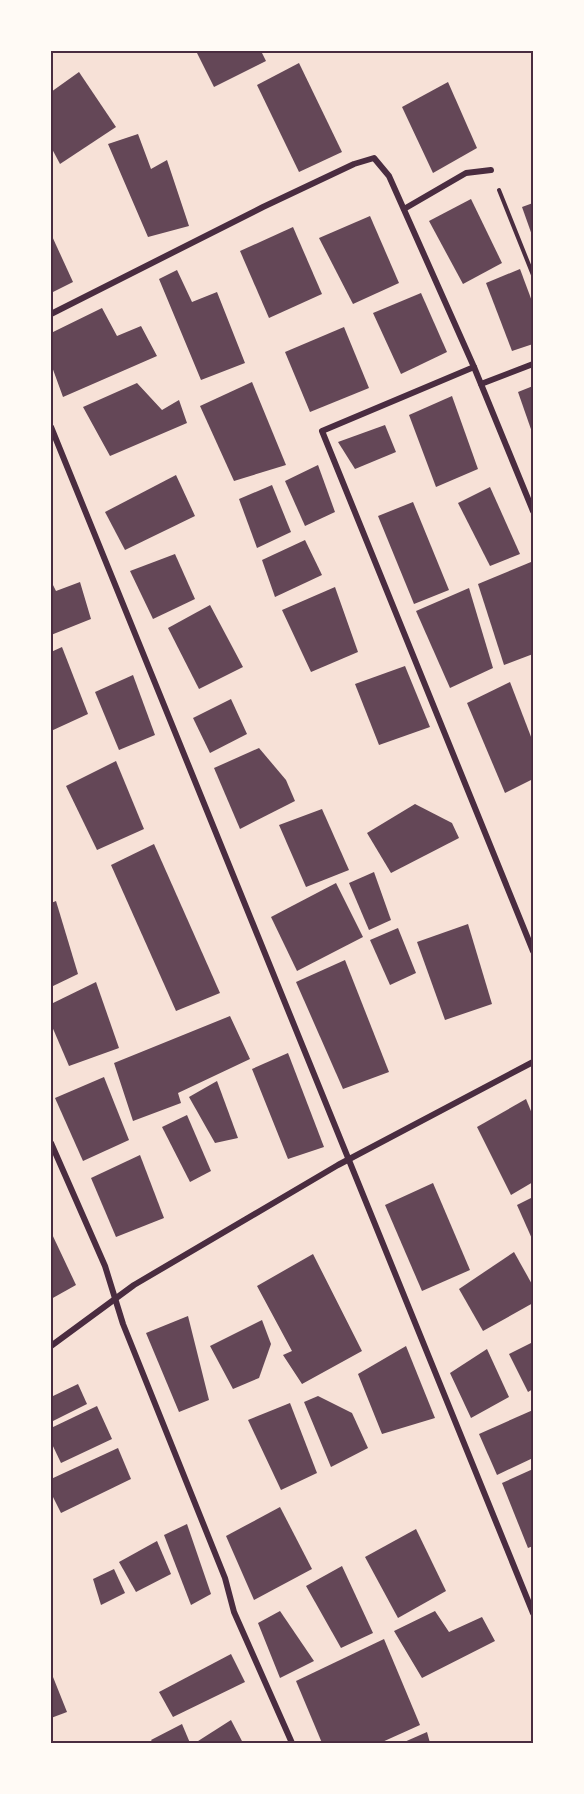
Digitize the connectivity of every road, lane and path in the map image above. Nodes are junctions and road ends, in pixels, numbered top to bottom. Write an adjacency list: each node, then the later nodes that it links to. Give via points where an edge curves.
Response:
1 (491, 170): 2 (street, via 466,173); 3 (path)
2 (404, 209): 4 (street, via 389,176 374,158 354,164); 6 (street)
3 (533, 275)
4 (51, 314)
5 (533, 364): 7 (street)
6 (474, 367): 7 (street); 10 (street, via 322,431)
7 (481, 384): 9 (street)
8 (51, 427): 13 (street)
9 (533, 511)
10 (533, 951)
11 (533, 1062): 13 (street)
12 (51, 1143): 14 (street)
13 (347, 1160): 14 (street); 16 (street)
14 (116, 1298): 15 (street); 17 (street, via 225,1578 234,1612)
15 (51, 1346)
16 (533, 1613)
17 (292, 1743)

